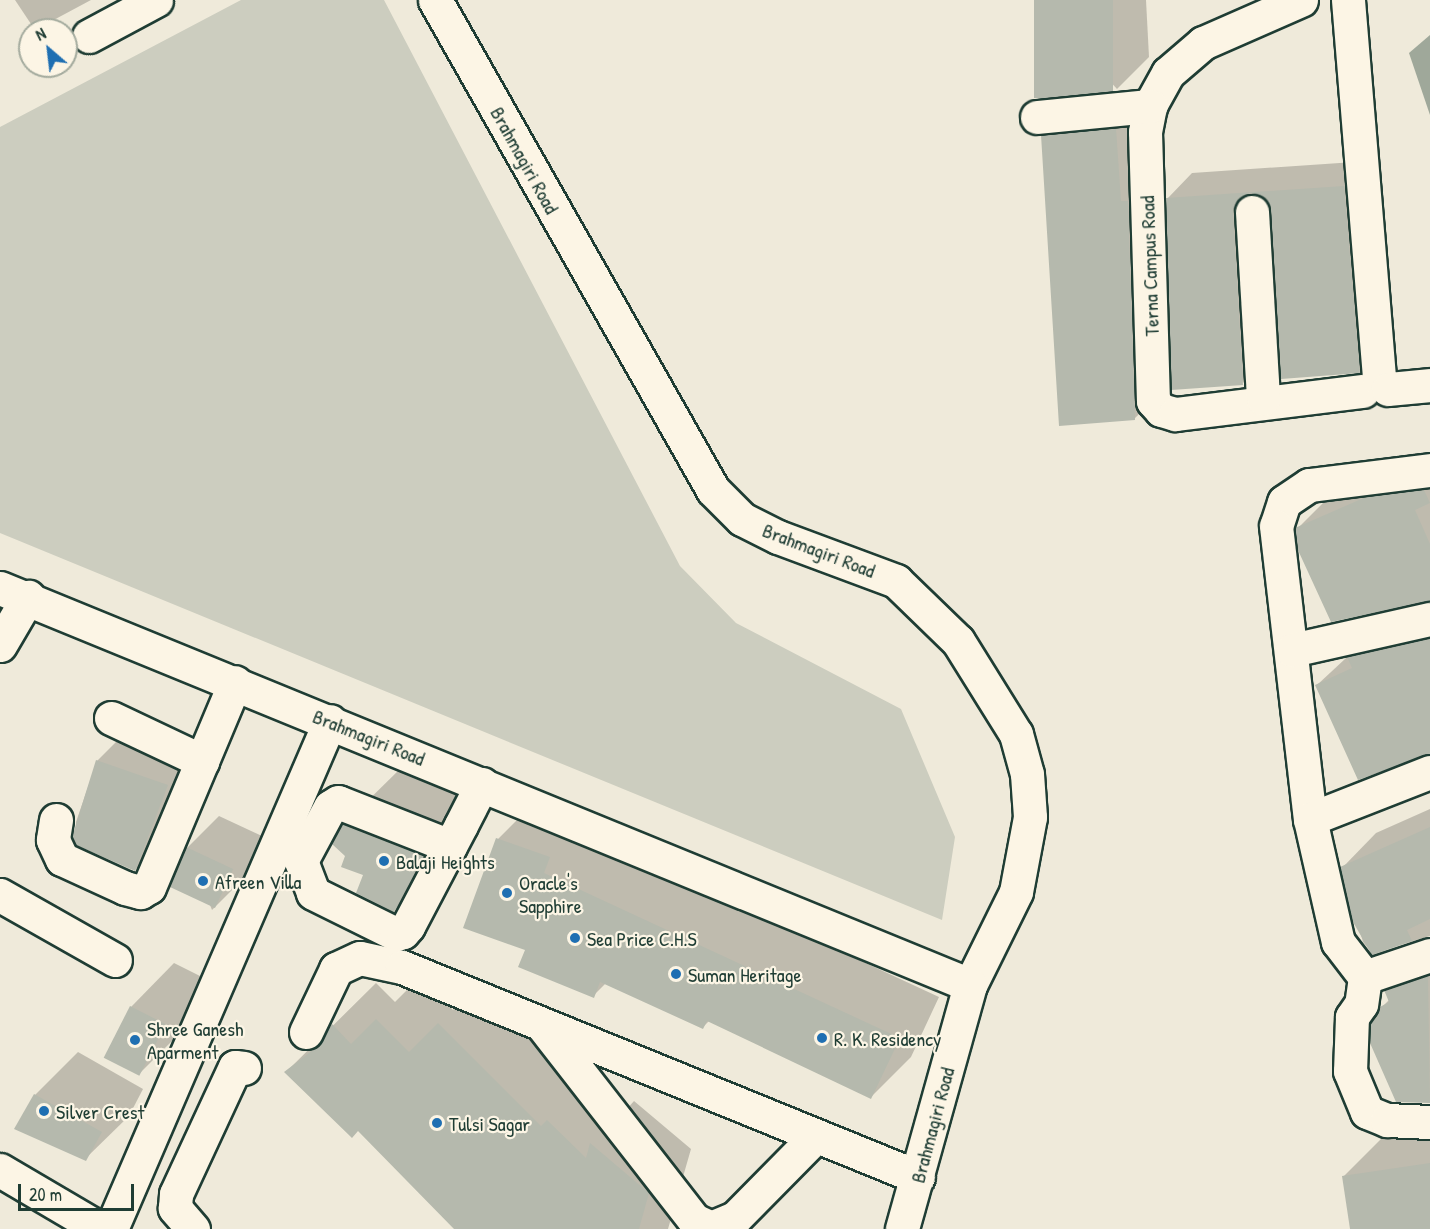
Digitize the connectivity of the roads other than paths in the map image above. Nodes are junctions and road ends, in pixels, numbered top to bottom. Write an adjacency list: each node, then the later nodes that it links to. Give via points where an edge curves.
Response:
1 (156, 0): 5 (street)
2 (435, 0): 30 (street, Brahmagiri Road, via 713,490 742,519 778,537 855,562 896,582 958,641 1016,734 1027,774 1030,817 1016,892)
3 (1301, 0): 6 (street, Terna Campus Road, via 1203,43 1168,73)
4 (1348, 0): 10 (street, via 1379,379)
5 (89, 36)
6 (1150, 106): 7 (street); 11 (street, Terna Campus Road, via 1145,132 1153,401 1175,414)
7 (1037, 117)
8 (1252, 212): 11 (street)
9 (1430, 385): 10 (street, Terna Campus Road)
10 (1375, 390): 11 (street, Terna Campus Road)
11 (1263, 399)
12 (1430, 470): 16 (street, via 1309,484 1284,502 1276,526)
13 (14, 592): 15 (street); 17 (street, Brahmagiri Road)
14 (1430, 619): 16 (street)
15 (0, 645)
16 (1292, 650): 23 (street)
17 (235, 682): 19 (street, Brahmagiri Road); 20 (street)
18 (111, 718): 20 (street)
19 (330, 721): 22 (street, Brahmagiri Road); 39 (street, via 277,876)
20 (202, 761): 24 (street, via 149,886 140,892 62,859 52,840)
21 (1430, 772): 23 (street)
22 (482, 784): 25 (street); 30 (street, Brahmagiri Road)
23 (1310, 819): 29 (street, via 1338,942)
24 (56, 820)
25 (450, 846): 25 (street, via 408,926 396,934 313,893 301,861 330,807 338,802)
26 (18, 899): 28 (street)
27 (1430, 955): 29 (street)
28 (115, 960)
29 (1365, 977): 34 (street, via 1366,989 1352,1017 1350,1071 1367,1112 1387,1120)
30 (970, 985): 37 (street, Brahmagiri Road)
31 (542, 1025): 32 (street, via 402,967 360,958 336,969); 35 (street); 35 (street, via 694,1220 711,1228 735,1218)
32 (306, 1032)
33 (244, 1068): 40 (street, via 235,1067 176,1194 175,1208)
34 (1430, 1122)
35 (814, 1138): 37 (street)
36 (0, 1170): 38 (street)
37 (918, 1177): 41 (street, Brahmagiri Road)
38 (100, 1229)
39 (111, 1229)
40 (193, 1229)
41 (902, 1229)

